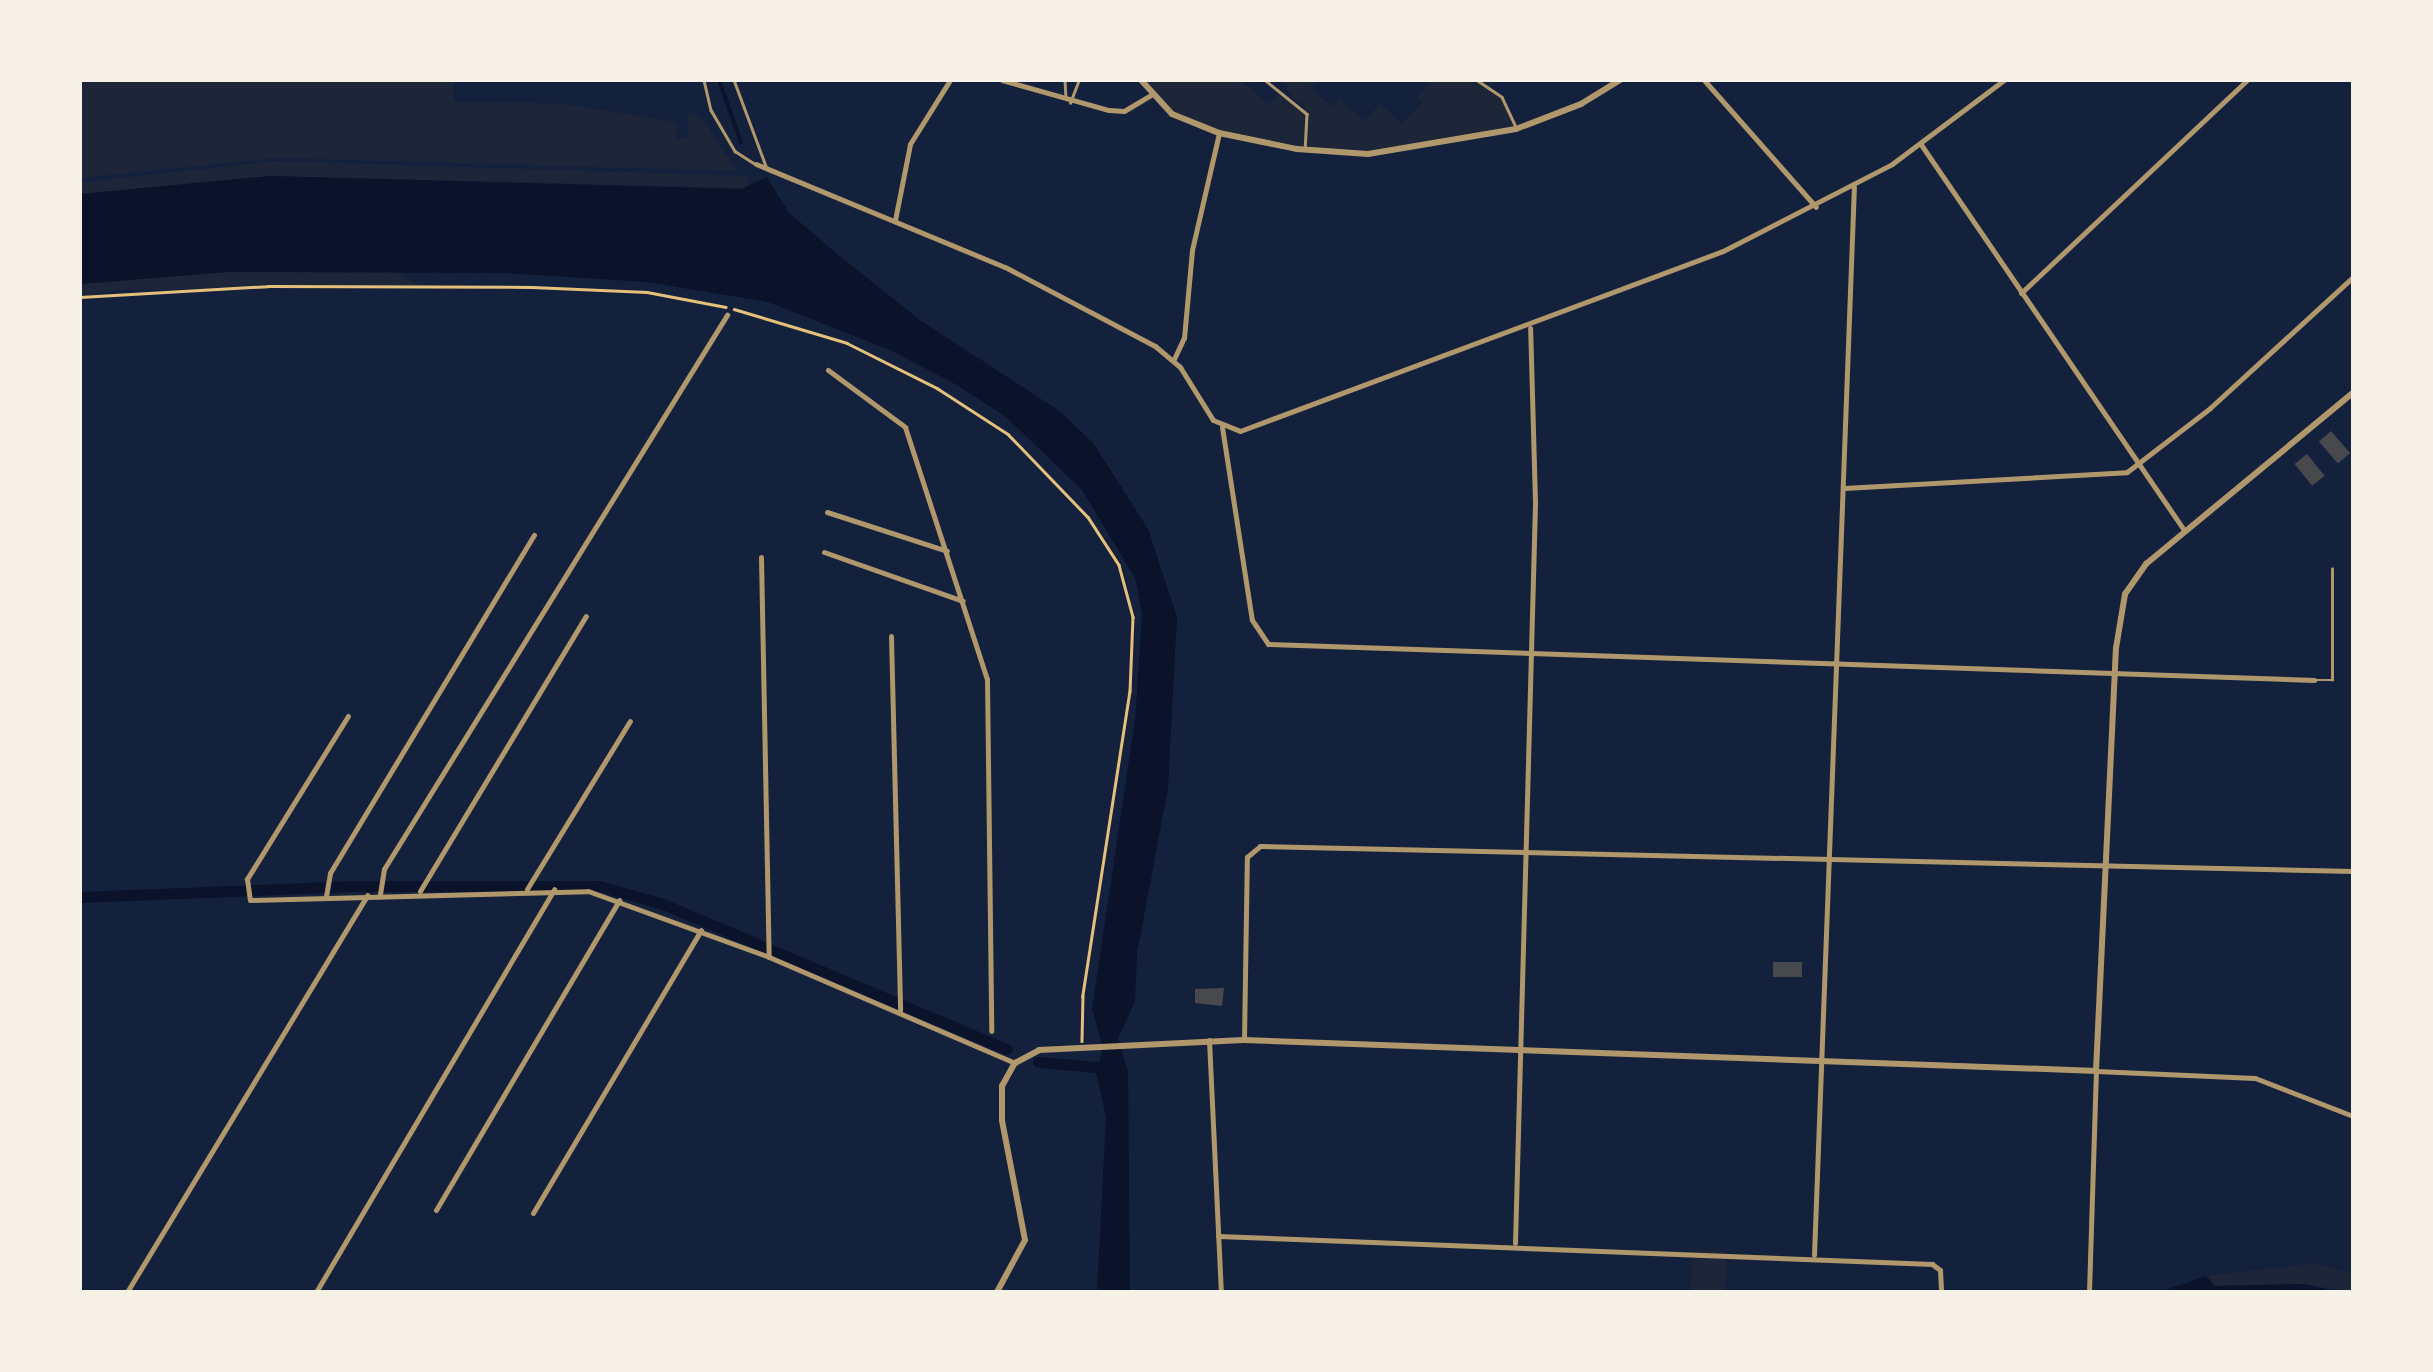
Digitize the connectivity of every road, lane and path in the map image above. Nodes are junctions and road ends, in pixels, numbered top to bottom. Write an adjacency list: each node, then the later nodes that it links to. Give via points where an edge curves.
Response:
1 (704, 80): 20 (lane, via 711,110 735,151)
2 (734, 80): 21 (lane)
3 (950, 80): 24 (street, via 908,147)
4 (1002, 80): 15 (street)
5 (1065, 80): 15 (lane)
6 (1079, 80): 15 (lane)
7 (1141, 80): 14 (street)
8 (1265, 80): 19 (lane, via 1307,114)
9 (1477, 80): 16 (lane, via 1502,97)
10 (1620, 80): 16 (street, via 1581,104)
11 (1704, 80): 23 (street)
12 (2004, 80): 18 (street)
13 (2247, 80): 26 (street)
14 (1151, 95): 15 (street, via 1124,111); 17 (street, via 1181,119)
15 (1070, 102)
16 (1516, 129): 19 (street, via 1391,153)
17 (1218, 133): 19 (street); 30 (street, via 1192,250 1184,338)
18 (1922, 146): 22 (street); 26 (street)
19 (1305, 150)
20 (756, 164): 21 (street)
21 (766, 167): 24 (street)
22 (1854, 187): 23 (street); 35 (street)
23 (1816, 207): 29 (street)
24 (896, 220): 30 (street, via 1004,267)
25 (2353, 277): 34 (street)
26 (2021, 293): 34 (street)
27 (80, 297): 69 (path, via 268,286 647,292 776,318 846,343 937,388 1008,434 1088,517 1119,564 1133,618 1130,691 1083,996)
28 (727, 315): 59 (street, via 384,869)
29 (1530, 328): 33 (street, via 1255,428); 46 (street, via 1536,348)
30 (1174, 359): 33 (street)
31 (828, 370): 40 (street, via 905,427)
32 (2353, 393): 37 (street)
33 (1222, 427): 46 (street, via 1252,620 1261,641)
34 (2138, 468): 35 (street, via 2104,477); 37 (street)
35 (1844, 488): 47 (street)
36 (827, 512): 40 (street)
37 (2185, 531): 48 (street, via 2143,567 2125,594)
38 (534, 535): 61 (street, via 330,873)
39 (824, 552): 43 (street)
40 (946, 552): 43 (street)
41 (761, 556): 64 (street)
42 (2332, 569): 49 (lane, via 2332,680)
43 (963, 601): 66 (street, via 987,679)
44 (586, 616): 58 (street)
45 (891, 636): 65 (street)
46 (1532, 651): 47 (street); 52 (street)
47 (1837, 662): 48 (street); 53 (street)
48 (2114, 672): 49 (street); 54 (street)
49 (2314, 680)
50 (348, 716): 61 (street, via 244,886 256,901)
51 (630, 721): 56 (street)
52 (1526, 852): 53 (street); 68 (street, via 1260,846 1247,857); 70 (street)
53 (1828, 861): 54 (street); 71 (street)
54 (2105, 868): 55 (street); 73 (street)
55 (2353, 871)
56 (527, 889): 57 (street); 58 (street)
57 (554, 890): 62 (street); 81 (street)
58 (419, 892): 59 (street)
59 (380, 894): 60 (street)
60 (367, 895): 61 (street); 80 (street)
61 (326, 896)
62 (619, 900): 63 (street); 75 (street)
63 (701, 930): 64 (street); 76 (street)
64 (769, 957): 65 (street)
65 (900, 1004): 72 (street)
66 (992, 1030)
67 (1208, 1040): 68 (street); 69 (street); 77 (street)
68 (1244, 1040): 70 (street)
69 (1082, 1044): 72 (street, via 1039,1050)
70 (1520, 1049): 71 (street); 78 (street)
71 (1819, 1059): 73 (street); 79 (street)
72 (1015, 1063): 82 (street, via 1000,1104 1025,1240)
73 (2096, 1070): 74 (street, via 2255,1078); 85 (street)
74 (2353, 1116)
75 (436, 1210)
76 (533, 1213)
77 (1218, 1236): 78 (street); 83 (street)
78 (1515, 1243): 79 (street)
79 (1814, 1256): 84 (street, via 1932,1264 1940,1270)
80 (127, 1292)
81 (316, 1292)
82 (997, 1292)
83 (1222, 1292)
84 (1941, 1292)
85 (2089, 1292)

